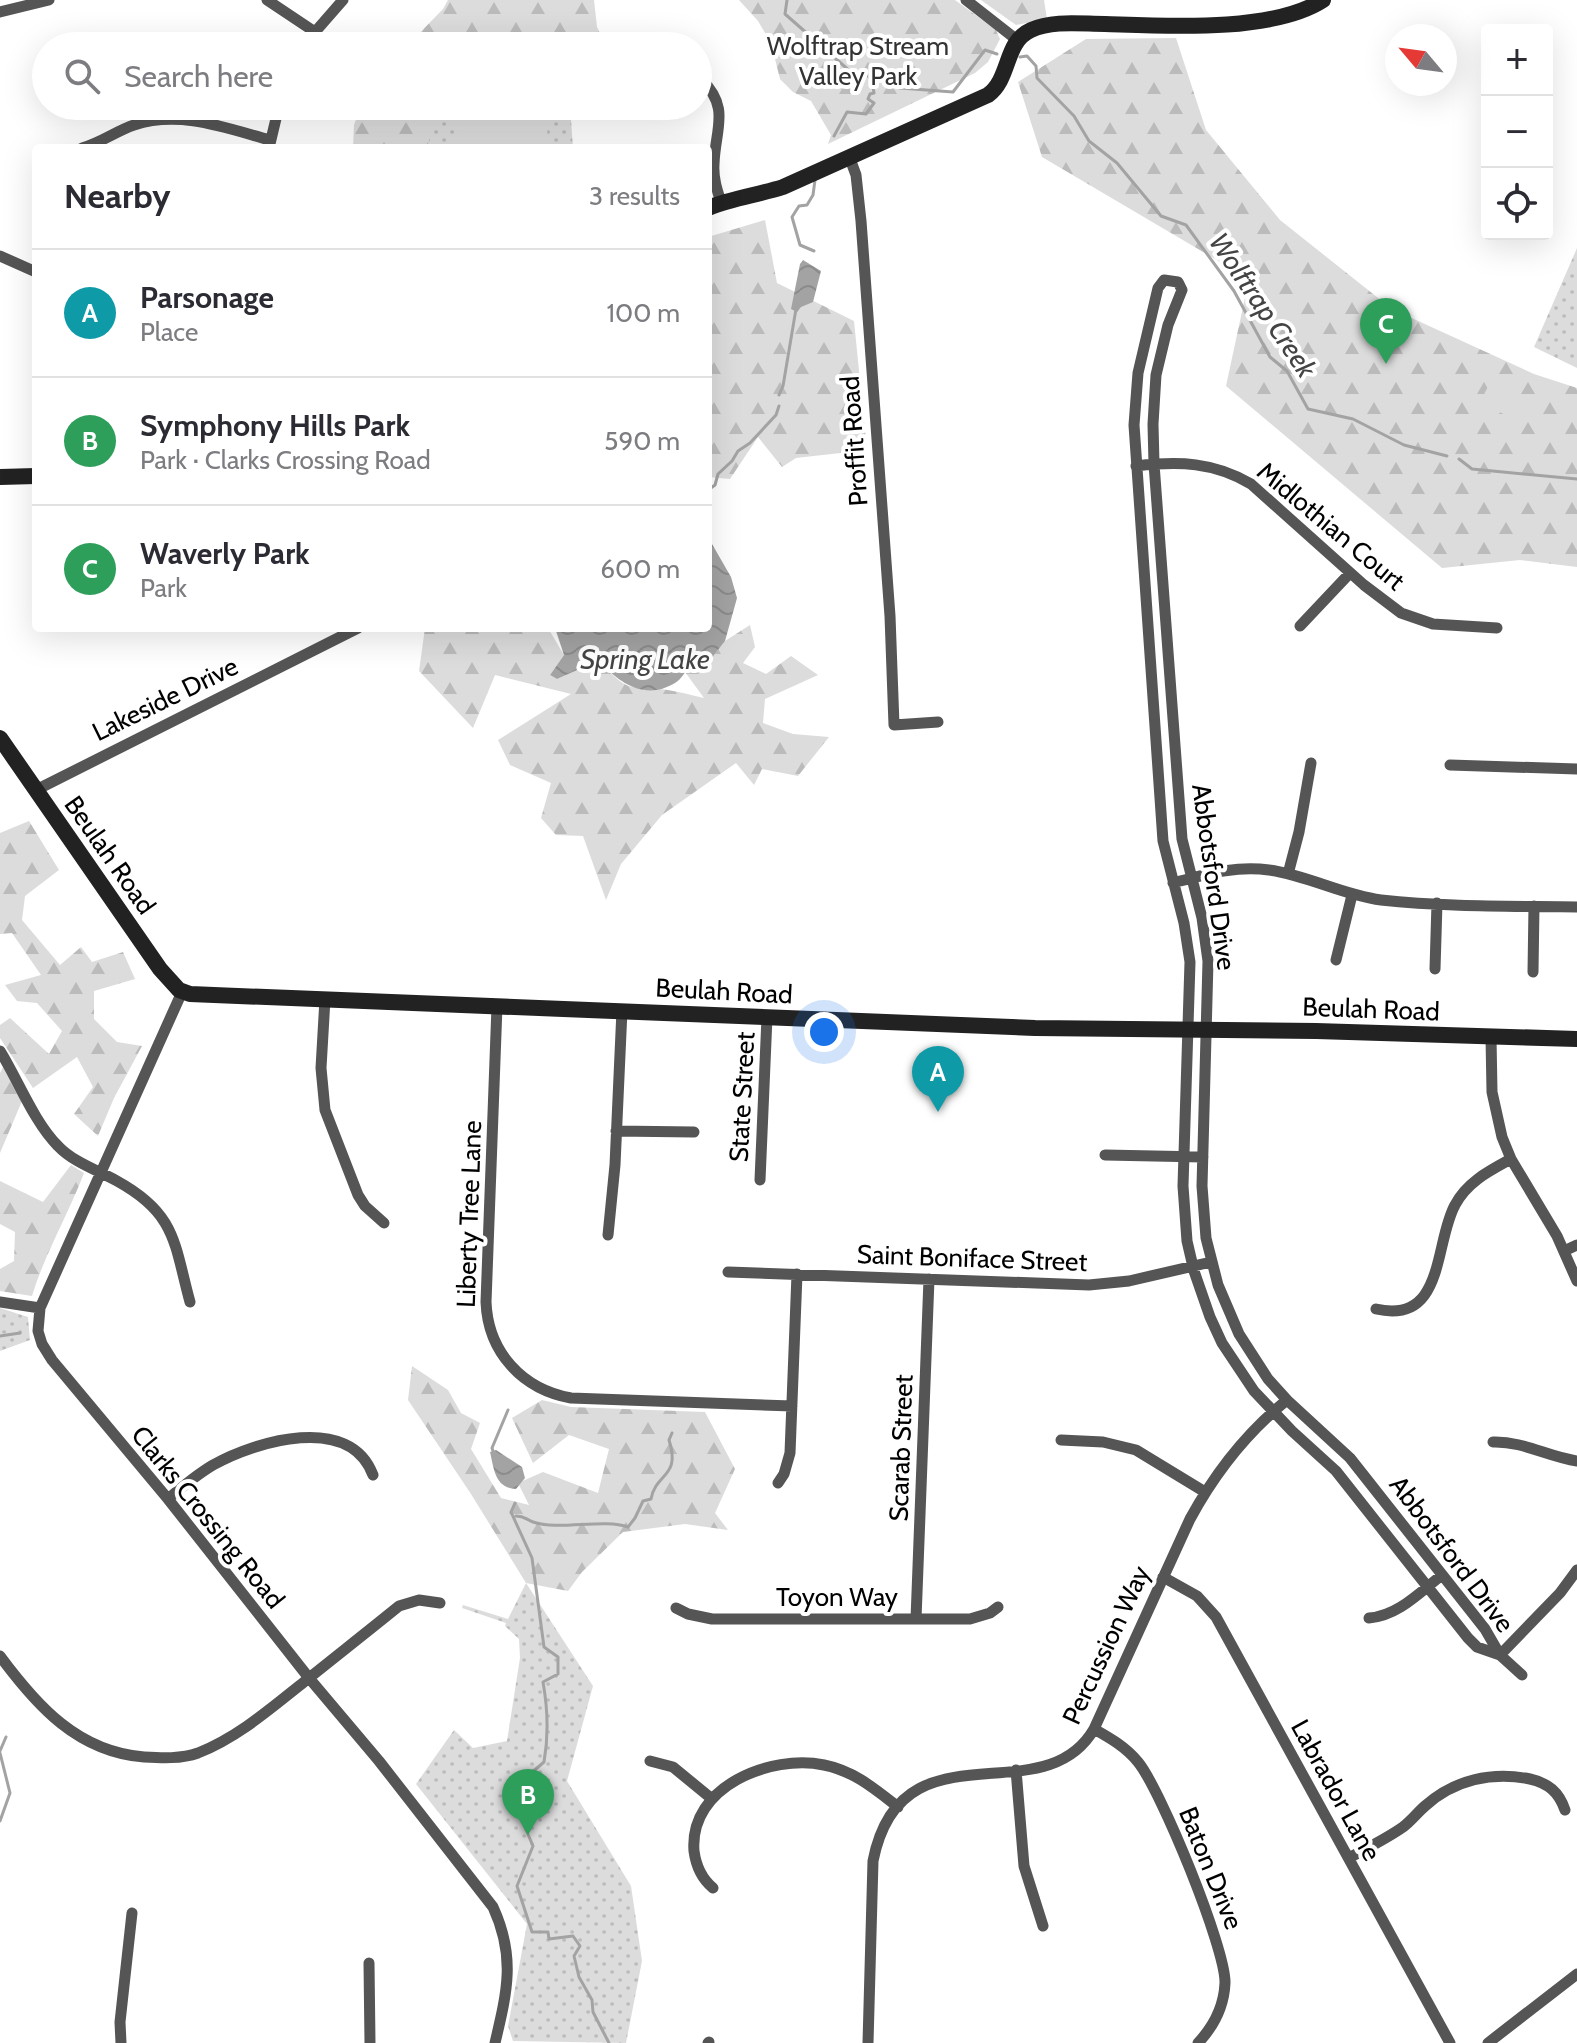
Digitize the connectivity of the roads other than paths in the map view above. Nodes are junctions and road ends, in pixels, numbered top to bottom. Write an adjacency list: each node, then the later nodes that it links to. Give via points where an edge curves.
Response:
1 (49, 0): 6 (street)
2 (267, 0): 7 (street)
3 (343, 0): 7 (street)
4 (966, 0): 8 (street)
5 (1323, 0): 8 (main road, via 1264,21 1054,25)
6 (0, 12)
7 (315, 32)
8 (1017, 40): 15 (main road, via 992,93)
9 (712, 93): 16 (street, via 719,105)
10 (160, 120): 13 (street)
11 (177, 120): 14 (street, via 201,122)
12 (275, 120): 14 (street)
13 (91, 144)
14 (269, 144)
15 (849, 156): 16 (main road, via 783,187); 27 (street, Proffit Road, via 861,221 894,725)
16 (714, 205)
17 (0, 256): 18 (street)
18 (32, 270)
19 (1154, 464): 20 (street, Midlothian Court); 20 (street, Abbotsford Drive, via 1156,375 1182,290 1169,279 1158,288 1138,373); 23 (street, Midlothian Court, via 1197,463 1237,476); 34 (street, Abbotsford Drive, via 1182,839)
20 (1136, 466): 35 (street, Abbotsford Drive, via 1163,841)
21 (32, 476): 22 (main road)
22 (0, 477)
23 (1350, 573): 24 (street); 25 (street, Midlothian Court, via 1386,604 1416,620)
24 (1300, 626)
25 (1497, 628)
26 (350, 632): 32 (street, Lakeside Drive)
27 (938, 722)
28 (0, 738): 32 (main road, Beulah Road)
29 (1311, 763): 33 (street)
30 (1450, 765): 31 (street)
31 (1577, 769)
32 (36, 790): 43 (main road, Beulah Road, via 160,969)
33 (1288, 874): 34 (street, via 1239,869); 36 (street)
34 (1191, 878): 35 (street); 49 (street, Abbotsford Drive, via 1207,943)
35 (1173, 883): 48 (street, Abbotsford Drive, via 1188,945)
36 (1352, 895): 37 (street); 40 (street)
37 (1437, 903): 38 (street); 41 (street)
38 (1534, 906): 39 (street); 42 (street)
39 (1577, 907)
40 (1336, 960)
41 (1435, 969)
42 (1533, 972)
43 (182, 992): 44 (main road, Beulah Road); 59 (street)
44 (325, 999): 45 (main road, Beulah Road); 61 (street, via 321,1068 328,1122 358,1195)
45 (497, 1006): 46 (main road, Beulah Road); 76 (street, Liberty Tree Lane, via 486,1302 492,1335 506,1361 535,1386 571,1398)
46 (622, 1010): 47 (main road, Beulah Road); 53 (street)
47 (767, 1017): 48 (main road, Beulah Road); 60 (street, State Street)
48 (1188, 1030): 49 (main road, Beulah Road); 56 (street, Abbotsford Drive)
49 (1207, 1030): 50 (main road, Beulah Road); 57 (street, Abbotsford Drive)
50 (1491, 1037): 51 (main road, Beulah Road); 58 (street, via 1494,1105)
51 (1577, 1039)
52 (0, 1051): 59 (street, via 57,1146)
53 (616, 1131): 54 (street); 62 (street)
54 (694, 1132)
55 (1105, 1155): 56 (street)
56 (1184, 1157): 57 (street); 66 (street, Abbotsford Drive, via 1184,1213)
57 (1203, 1157): 65 (street, Abbotsford Drive, via 1203,1212)
58 (1511, 1159): 64 (street); 74 (street, via 1475,1180 1456,1203 1436,1273 1423,1296 1406,1309)
59 (101, 1173): 72 (street, via 144,1200 168,1227); 73 (street)
60 (760, 1180)
61 (384, 1223)
62 (608, 1235)
63 (1577, 1245): 64 (street)
64 (1564, 1251): 70 (street)
65 (1211, 1262): 66 (street, Saint Boniface Street); 75 (street, Abbotsford Drive, via 1239,1334)
66 (1193, 1266): 69 (street, Saint Boniface Street, via 1097,1285); 77 (street, Abbotsford Drive, via 1222,1343)
67 (728, 1272): 68 (street, Saint Boniface Street)
68 (797, 1274): 69 (street, Saint Boniface Street); 76 (street)
69 (929, 1279): 93 (street, Scarab Street)
70 (1577, 1281)
71 (0, 1302): 73 (street)
72 (190, 1302)
73 (40, 1308): 84 (street, Clarks Crossing Road, via 38,1331 49,1355)
74 (1376, 1309)
75 (1287, 1400): 77 (street, Percussion Way); 86 (street, Abbotsford Drive, via 1350,1458)
76 (792, 1406): 82 (street, via 788,1462)
77 (1272, 1412): 83 (street, Percussion Way); 88 (street, Abbotsford Drive, via 1336,1471)
78 (1061, 1440): 83 (street, via 1136,1450)
79 (1493, 1442): 80 (street)
80 (1577, 1461)
81 (373, 1475): 84 (street, via 363,1456 348,1445 299,1438 232,1456)
82 (778, 1483)
83 (1205, 1492): 87 (street, Percussion Way)
84 (168, 1499): 97 (street, Clarks Crossing Road)
85 (1577, 1570): 94 (street)
86 (1442, 1575): 88 (street); 94 (street, Abbotsford Drive)
87 (1163, 1577): 98 (street, Percussion Way); 104 (street, Labrador Lane, via 1197,1596 1216,1617)
88 (1427, 1586): 92 (street, via 1388,1615); 94 (street, Abbotsford Drive, via 1477,1647)
89 (440, 1603): 97 (street, via 419,1600 399,1606)
90 (998, 1607): 93 (street, Toyon Way, via 970,1619)
91 (676, 1608): 93 (street, Toyon Way, via 712,1619)
92 (1369, 1618)
93 (916, 1619)
94 (1500, 1655): 96 (street)
95 (0, 1656): 97 (street, via 66,1730 95,1747 166,1759 221,1742)
96 (1522, 1675)
97 (309, 1678): 112 (street, Clarks Crossing Road, via 493,1907 509,1966)
98 (1094, 1729): 100 (street, Percussion Way, via 1068,1758 1044,1768); 114 (street, Baton Drive, via 1126,1750 1148,1776 1220,1950 1223,1997)
99 (650, 1761): 101 (street, via 673,1767)
100 (1016, 1770): 102 (street, Percussion Way, via 943,1778); 107 (street, via 1023,1858)
101 (712, 1799): 102 (street, via 756,1770 806,1763 856,1776); 105 (street, via 699,1819 694,1845 698,1870)
102 (898, 1807): 113 (street, Percussion Way, via 881,1833 873,1861)
103 (1565, 1810): 104 (street, via 1557,1793 1542,1782 1486,1776 1438,1796 1396,1832)
104 (1349, 1858): 115 (street, Labrador Lane)
105 (713, 1888)
106 (132, 1913): 110 (street)
107 (1043, 1926)
108 (369, 1963): 111 (street)
109 (1577, 1974): 116 (street)
110 (121, 2043)
111 (370, 2043)
112 (495, 2043)
113 (868, 2043)
114 (1198, 2043)
115 (1450, 2043)
116 (1488, 2043)

